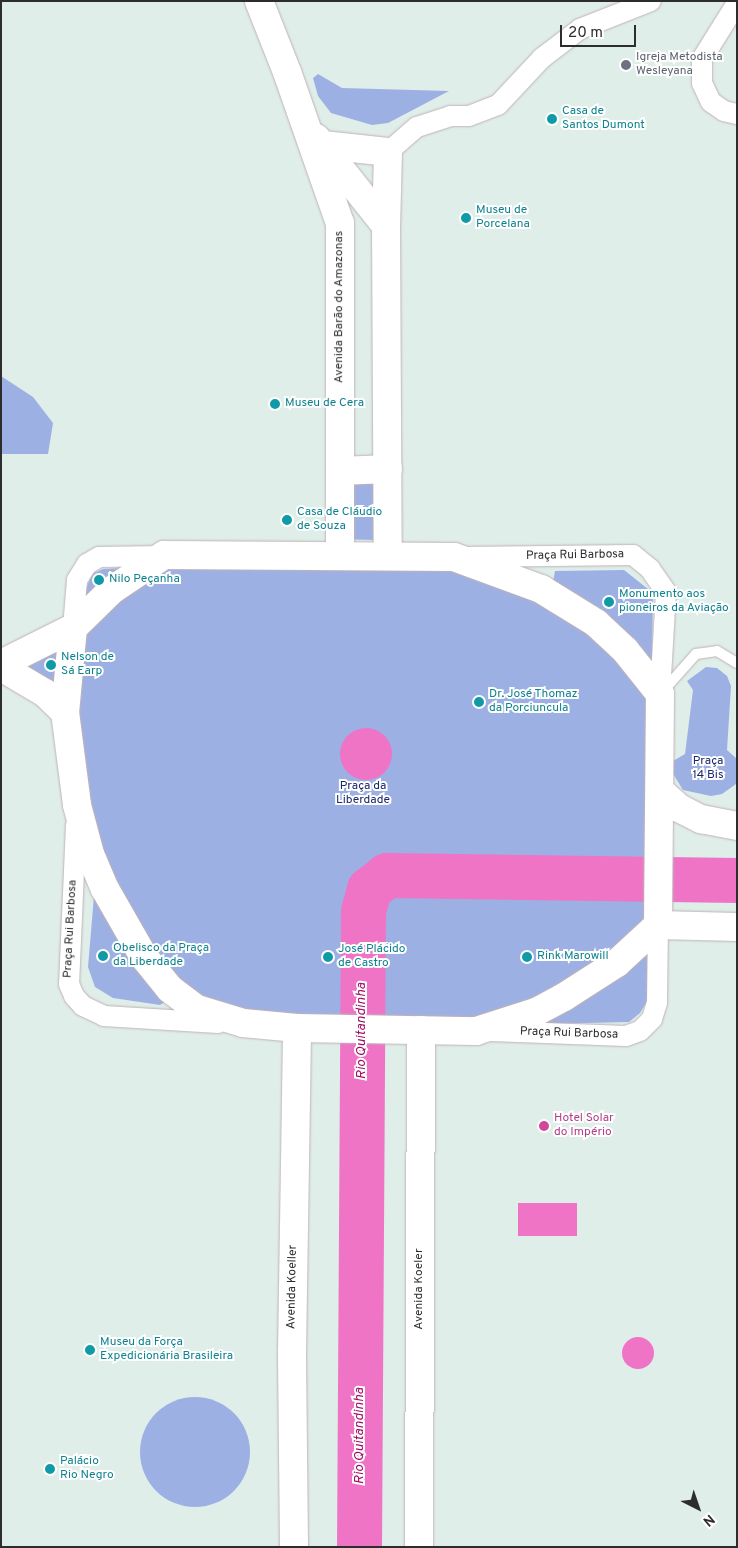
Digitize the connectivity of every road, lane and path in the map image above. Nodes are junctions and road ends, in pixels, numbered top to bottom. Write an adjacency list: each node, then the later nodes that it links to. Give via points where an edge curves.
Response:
1 (259, 1): 5 (main road, Avenida Barão do Amazonas)
2 (651, 1): 7 (street, via 580,29 542,58 498,105 469,116 450,116 416,127)
3 (737, 3): 4 (street, via 702,59 702,83 711,102 724,111)
4 (737, 114)
5 (303, 124): 6 (main road); 10 (main road, Avenida Barão do Amazonas, via 340,223)
6 (323, 146): 7 (main road); 8 (main road)
7 (388, 152): 8 (main road)
8 (386, 226): 9 (main road)
9 (388, 469): 10 (main road); 11 (main road)
10 (340, 471): 12 (main road, Avenida Barão do Amazonas)
11 (388, 555): 12 (main road); 13 (main road)
12 (340, 556): 14 (main road, via 164,556 112,590)
13 (454, 557): 17 (main road, via 541,589 572,606 625,650); 17 (street, Praça Rui Barbosa, via 633,555 650,569 666,592)
14 (73, 628): 16 (main road); 18 (main road)
15 (737, 663): 17 (lane, via 717,651 696,654)
16 (1, 666): 18 (main road, via 45,693)
17 (660, 694): 19 (main road)
18 (65, 712): 20 (main road)
19 (660, 790): 21 (main road, via 679,808 701,819); 22 (main road)
20 (77, 805): 24 (main road, via 94,863 144,957 170,989 197,1009); 24 (street, Praça Rui Barbosa, via 69,984 74,996 83,1006 104,1016)
21 (737, 826)
22 (658, 926): 23 (main road); 27 (main road, via 617,963 564,997 536,1012); 27 (street, Praça Rui Barbosa, via 657,1003 652,1018 640,1031 626,1036)
23 (737, 928)
24 (243, 1023): 25 (main road)
25 (308, 1028): 26 (main road); 28 (main road, Avenida Koeller, via 292,1353)
26 (413, 1030): 27 (main road); 29 (main road, Avenida Koeler)
27 (476, 1030)
28 (294, 1547)
29 (419, 1547)

